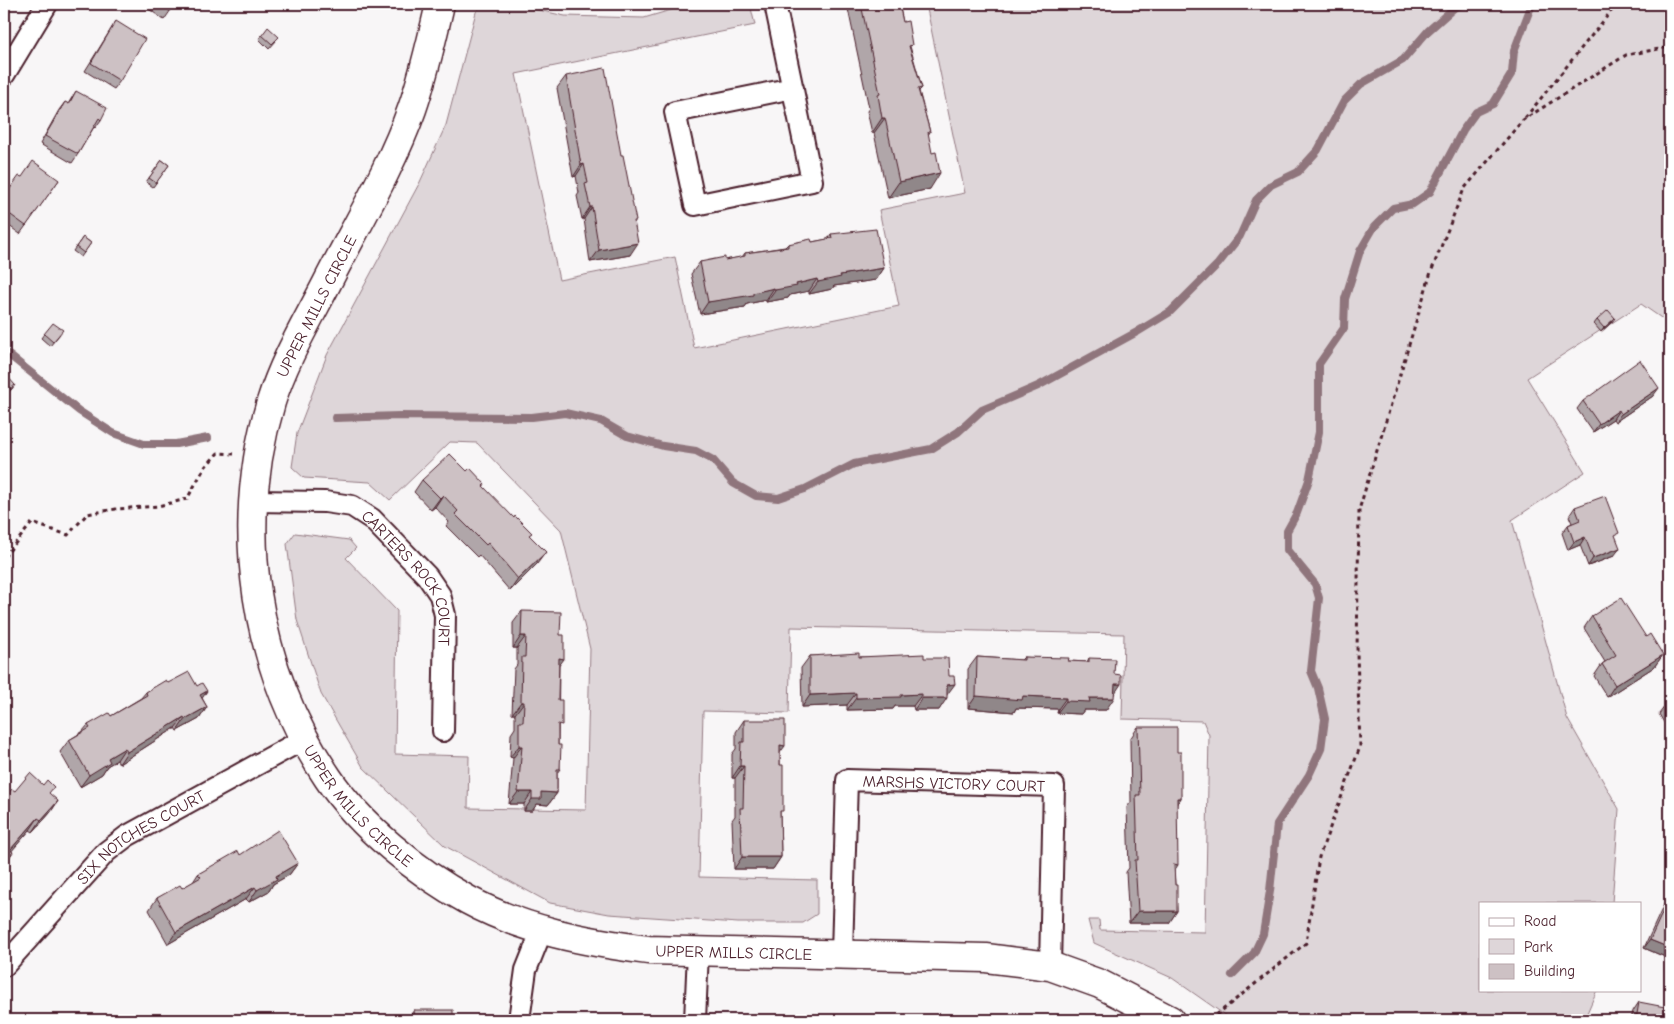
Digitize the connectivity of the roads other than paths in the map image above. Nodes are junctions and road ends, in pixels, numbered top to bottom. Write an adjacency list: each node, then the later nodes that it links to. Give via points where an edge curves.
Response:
1 (47, 4): 4 (street)
2 (440, 4): 6 (street, UPPER MILLS CIRCLE, via 411,110 381,177 284,364 270,404)
3 (775, 4): 5 (street)
4 (4, 75)
5 (793, 88): 5 (street, via 812,181 695,205 675,112)
6 (252, 501): 7 (street, CARTERS ROCK COURT, via 325,502 352,506 372,519 427,576 440,595 445,614); 8 (street, UPPER MILLS CIRCLE, via 250,534 268,646 280,684)
7 (442, 731)
8 (304, 739): 9 (street, UPPER MILLS CIRCLE, via 349,805 400,853 434,880 469,901); 12 (street, SIX NOTCHES COURT, via 127,836 106,852)
9 (542, 930): 10 (street, UPPER MILLS CIRCLE, via 602,944); 14 (street, via 526,970)
10 (698, 952): 11 (street, UPPER MILLS CIRCLE); 15 (street)
11 (842, 953): 13 (street, UPPER MILLS CIRCLE, via 986,958); 13 (street, MARSHS VICTORY COURT, via 846,780 1054,786)
12 (4, 966)
13 (1050, 966): 16 (street, UPPER MILLS CIRCLE, via 1100,984)
14 (519, 1020)
15 (695, 1020)
16 (1170, 1020)

